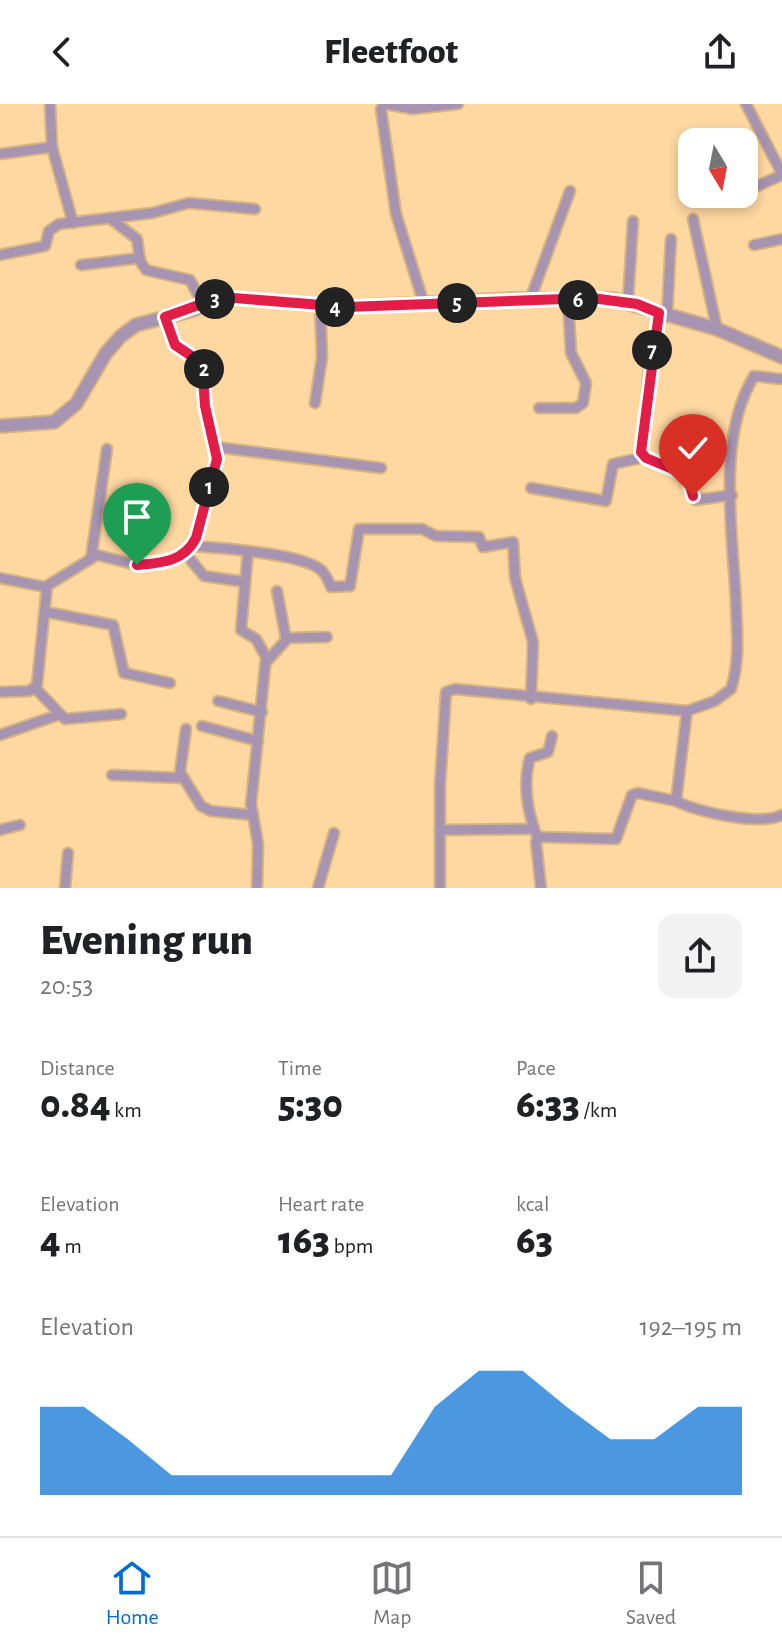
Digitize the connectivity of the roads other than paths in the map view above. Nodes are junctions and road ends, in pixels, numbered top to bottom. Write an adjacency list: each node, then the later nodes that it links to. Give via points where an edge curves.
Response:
1 (50, 104): 6 (street)
2 (458, 104): 4 (street)
3 (759, 104): 5 (street)
4 (378, 106): 26 (street, via 396,214)
5 (748, 108): 8 (street)
6 (52, 147): 7 (street); 15 (street)
7 (0, 154)
8 (782, 175): 9 (street)
9 (758, 186)
10 (570, 191): 22 (street)
11 (255, 209): 12 (street, via 206,202)
12 (110, 219): 15 (street); 20 (street, via 137,239)
13 (693, 219): 30 (street)
14 (633, 221): 24 (street)
15 (73, 223): 19 (street, via 51,228 45,246)
16 (671, 239): 28 (street)
17 (782, 239): 18 (street)
18 (754, 245)
19 (0, 255)
20 (140, 258): 21 (street); 25 (street, via 150,272 190,280)
21 (81, 265)
22 (530, 300): 23 (street); 26 (street)
23 (568, 301): 24 (street); 34 (street, via 571,353 586,383 583,403 576,408)
24 (628, 302): 28 (street)
25 (203, 304): 27 (street, via 221,297); 29 (street)
26 (424, 304): 27 (street)
27 (320, 306): 33 (street, via 322,357)
28 (663, 315): 30 (street); 38 (street, via 641,445)
29 (165, 317): 35 (street, via 136,325 121,336 64,416 40,424); 36 (street, via 175,345 202,363 205,406)
30 (717, 329): 31 (street)
31 (782, 357)
32 (782, 379): 41 (street, via 754,376 741,396 731,450)
33 (315, 403)
34 (539, 408)
35 (0, 426)
36 (216, 447): 39 (street); 42 (street, via 217,459)
37 (107, 449): 44 (street)
38 (645, 457): 40 (street, via 613,464 606,501); 41 (street, via 687,475 698,501)
39 (381, 468)
40 (531, 488)
41 (732, 495): 58 (street, via 737,671 731,689)
42 (188, 549): 43 (street); 44 (street, via 167,562 137,565 103,555); 46 (street, via 204,576)
43 (248, 551): 46 (street); 56 (street, via 313,565 331,587 350,586 359,529 422,529 436,536 479,537 483,547 513,542 515,578 533,642)
44 (91, 558): 47 (street)
45 (0, 578): 47 (street)
46 (245, 582): 52 (street, via 241,630 256,639)
47 (47, 586): 49 (street)
48 (277, 591): 51 (street)
49 (46, 612): 53 (street, via 113,625 124,673); 54 (street)
50 (327, 637): 51 (street)
51 (286, 639): 52 (street)
52 (266, 662): 59 (street)
53 (170, 683)
54 (36, 689): 55 (street); 61 (street)
55 (0, 692)
56 (531, 699): 58 (street); 74 (street, via 446,692)
57 (218, 701): 59 (street)
58 (687, 711): 69 (street)
59 (262, 712): 66 (street)
60 (121, 714): 61 (street, via 72,720)
61 (58, 715): 64 (street)
62 (202, 726): 66 (street)
63 (186, 729): 68 (street)
64 (0, 735)
65 (552, 736): 76 (street, via 546,755 529,762 529,814)
66 (258, 741): 70 (street)
67 (112, 775): 68 (street)
68 (182, 778): 70 (street, via 204,809)
69 (676, 801): 71 (street, via 735,816); 76 (street, via 632,795 616,839)
70 (253, 815): 79 (street)
71 (782, 815)
72 (20, 825): 73 (street)
73 (0, 830)
74 (440, 830): 76 (street); 81 (street)
75 (334, 833): 80 (street)
76 (536, 834): 82 (street)
77 (68, 853): 78 (street)
78 (65, 888)
79 (257, 888)
80 (318, 888)
81 (440, 888)
82 (541, 888)

